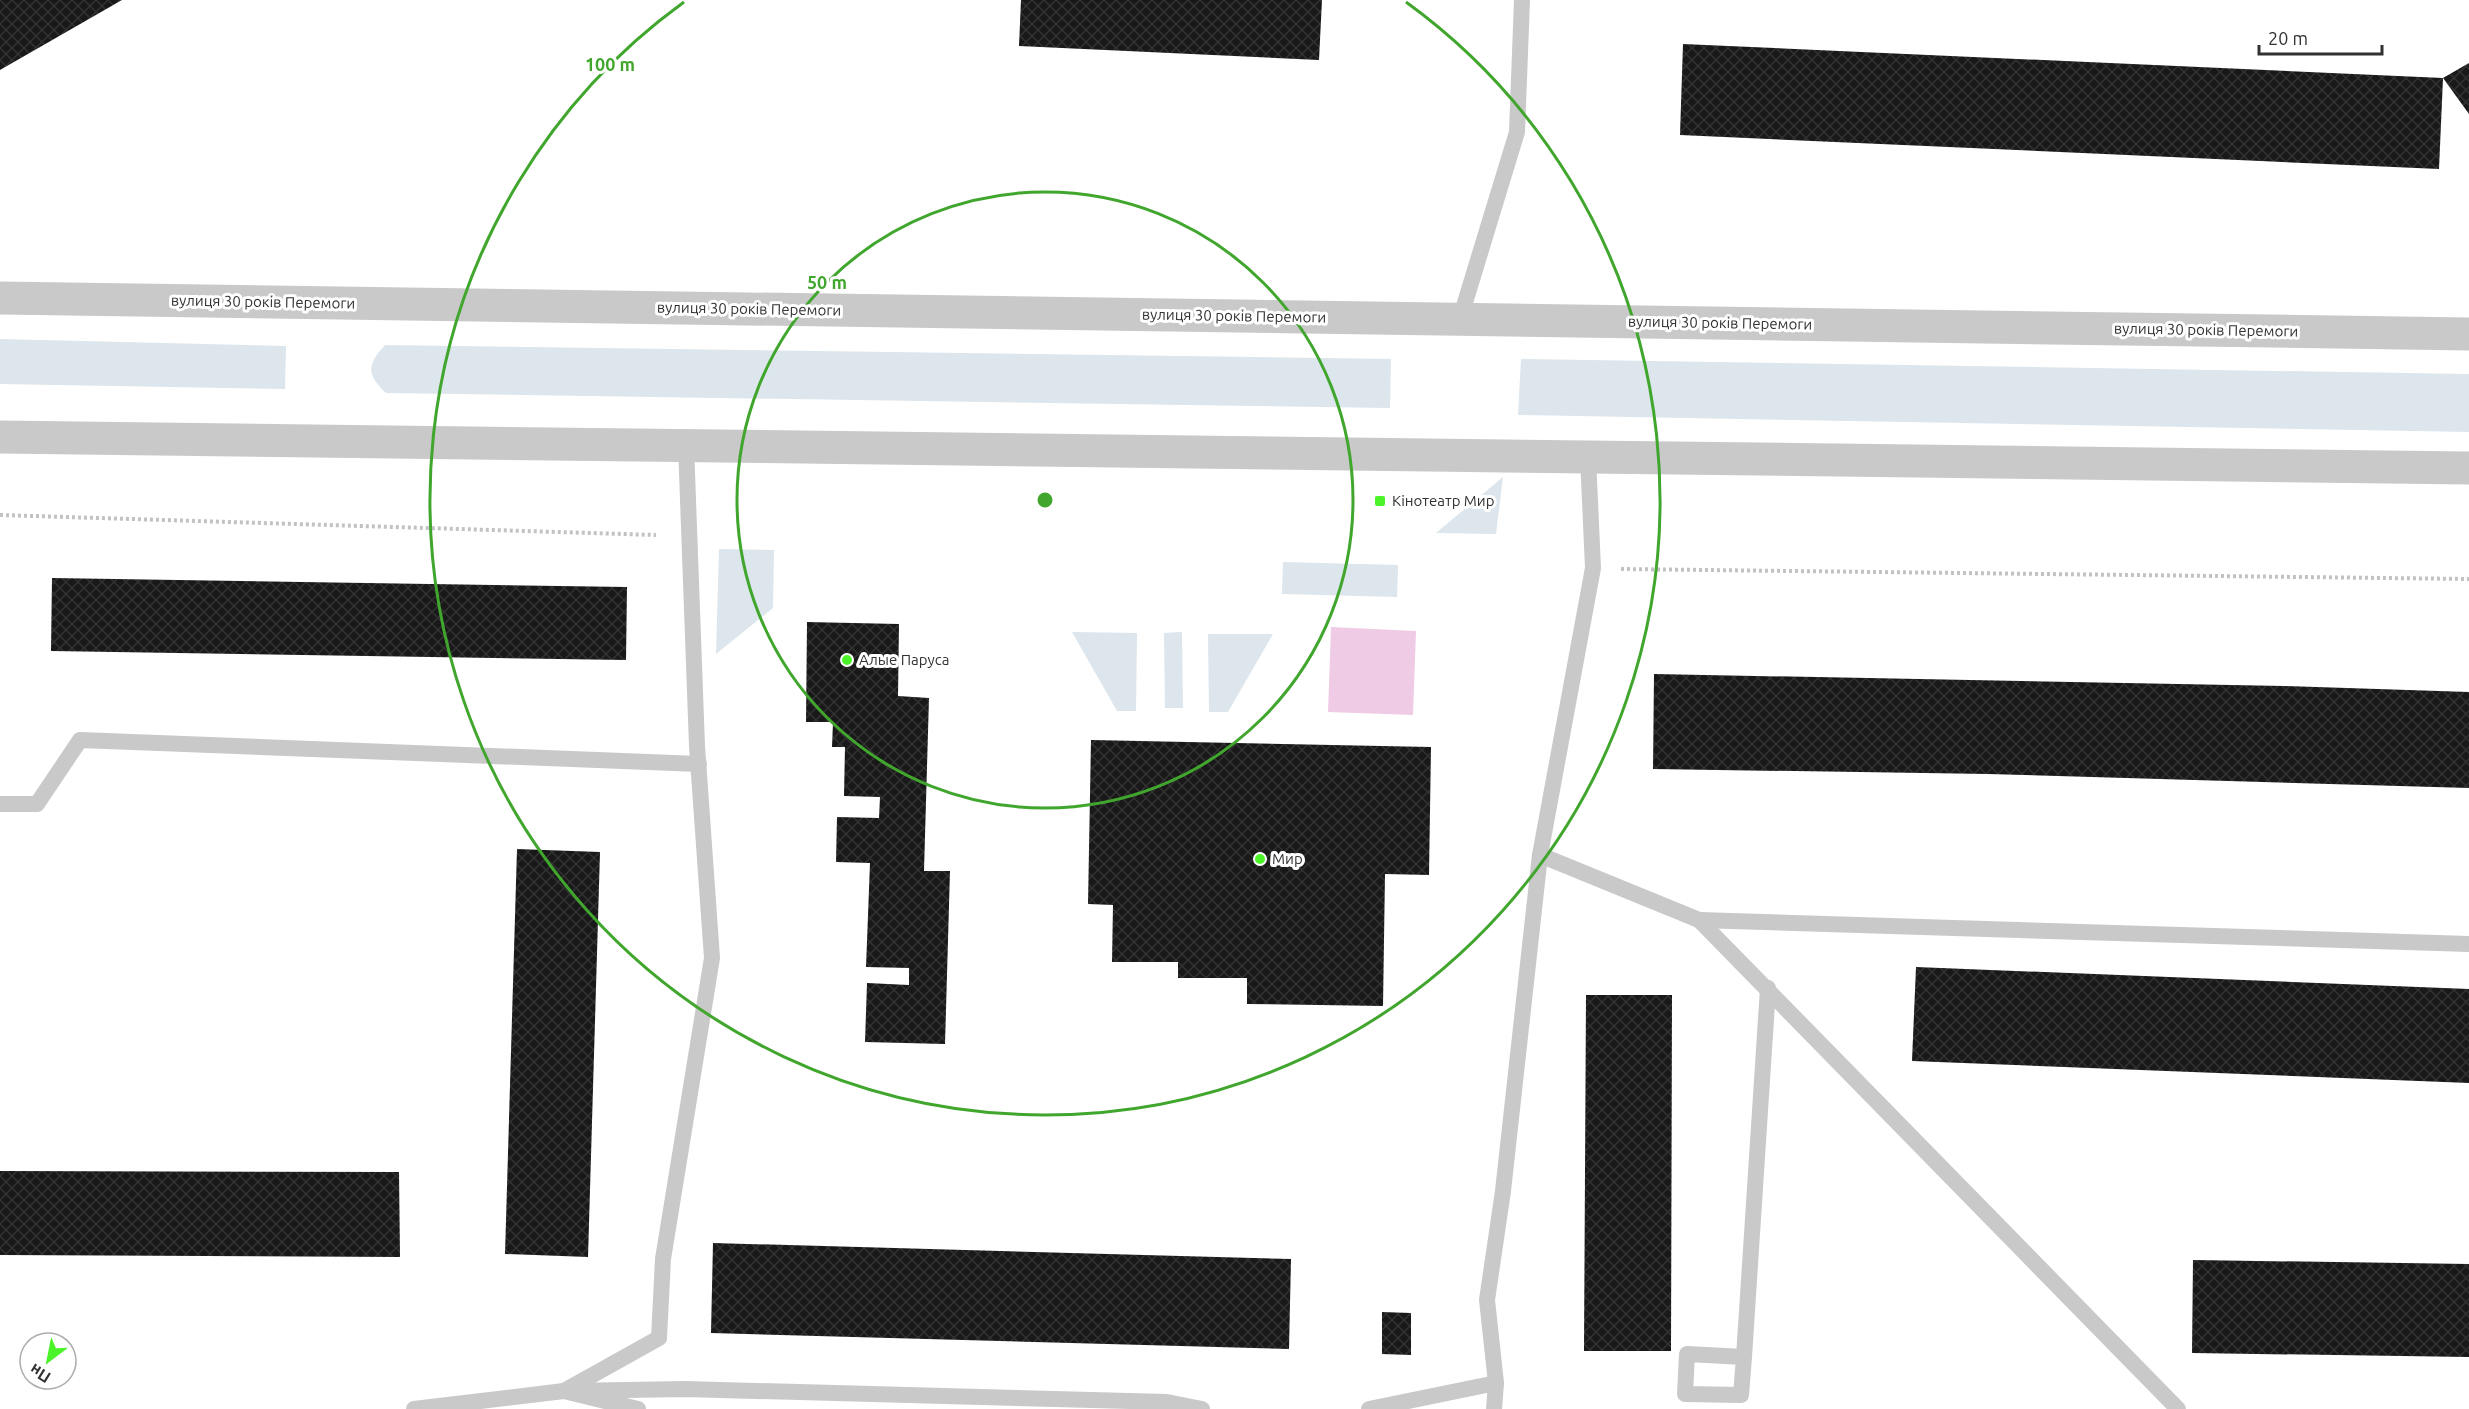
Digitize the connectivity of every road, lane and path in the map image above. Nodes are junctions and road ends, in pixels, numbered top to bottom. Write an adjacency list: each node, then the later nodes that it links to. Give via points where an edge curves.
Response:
1 (1522, 0): 3 (lane, via 1517,132)
2 (0, 298): 3 (street, вулиця 30 років Перемоги)
3 (1460, 319): 4 (street, вулиця 30 років Перемоги)
4 (2469, 334)
5 (0, 437): 6 (street)
6 (686, 445): 7 (street); 13 (lane)
7 (1588, 456): 8 (street); 11 (lane)
8 (2469, 468)
9 (0, 515): 10 (path)
10 (656, 535)
11 (1593, 568): 12 (path); 15 (lane)
12 (2469, 579)
13 (699, 764): 14 (lane, via 80,740 37,804); 21 (lane, via 712,958 663,1259 659,1338)
14 (0, 804)
15 (1540, 855): 16 (lane); 20 (lane, via 1487,1300)
16 (1699, 920): 17 (lane); 18 (lane)
17 (2469, 944)
18 (1768, 988): 19 (lane); 27 (lane)
19 (1744, 1357)
20 (1496, 1383): 25 (lane); 26 (lane)
21 (564, 1391): 22 (lane); 23 (lane); 24 (lane, via 685,1389 1167,1402)
22 (414, 1409)
23 (638, 1409)
24 (1202, 1409)
25 (1369, 1409)
26 (1494, 1409)
27 (2178, 1409)

